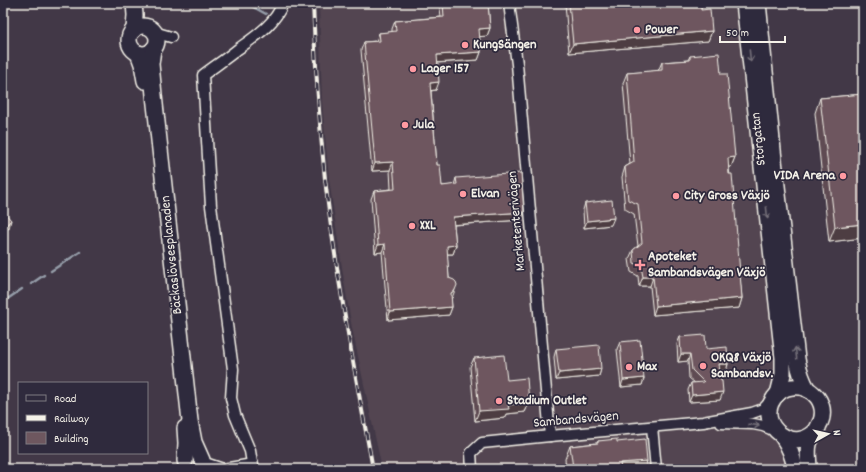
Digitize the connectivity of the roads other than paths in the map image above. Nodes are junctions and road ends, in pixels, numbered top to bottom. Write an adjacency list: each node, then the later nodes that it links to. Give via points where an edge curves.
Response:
1 (134, 3): 7 (main road, via 135,15)
2 (143, 3): 7 (main road)
3 (283, 3): 20 (street, via 272,23 260,34 203,75 211,206 233,369 232,398)
4 (509, 3): 17 (street, Marketenterivägen, via 517,64)
5 (744, 3): 12 (main road, Storgatan, one-way to 12, via 783,358 783,374)
6 (758, 3): 11 (main road, Storgatan, one-way to 6, via 797,359)
7 (146, 30): 8 (street); 9 (main road, via 156,38); 10 (main road, via 130,36 132,48)
8 (171, 37)
9 (153, 49): 10 (main road, via 147,53); 18 (main road, Bäckaslövsesplanaden, via 151,64 154,95 188,400 194,442)
10 (138, 53): 19 (main road, Bäckaslövsesplanaden, via 148,95 185,425 186,443)
11 (808, 390): 12 (main road, via 793,387 783,390); 15 (main road, Storgatan, via 818,398 822,408)
12 (775, 397): 13 (street, Sambandsvägen, via 763,409 752,413); 16 (main road, Storgatan, via 769,416)
13 (703, 422): 14 (street, Sambandsvägen); 16 (street, Sambandsvägen, one-way to 16, via 753,424)
14 (652, 427): 17 (street, Sambandsvägen); 23 (street)
15 (818, 428): 16 (main road, via 803,438 792,439); 25 (main road, Storgatan, via 809,443)
16 (779, 433): 24 (main road, Storgatan, via 790,449)
17 (550, 436): 22 (street, Sambandsvägen, via 482,444 470,453)
18 (205, 464): 19 (main road, Bäckaslövsesplanaden, via 194,457); 21 (street)
19 (182, 465)
20 (253, 467): 21 (street)
21 (223, 469)
22 (472, 469)
23 (656, 469)
24 (795, 469)
25 (809, 469)

